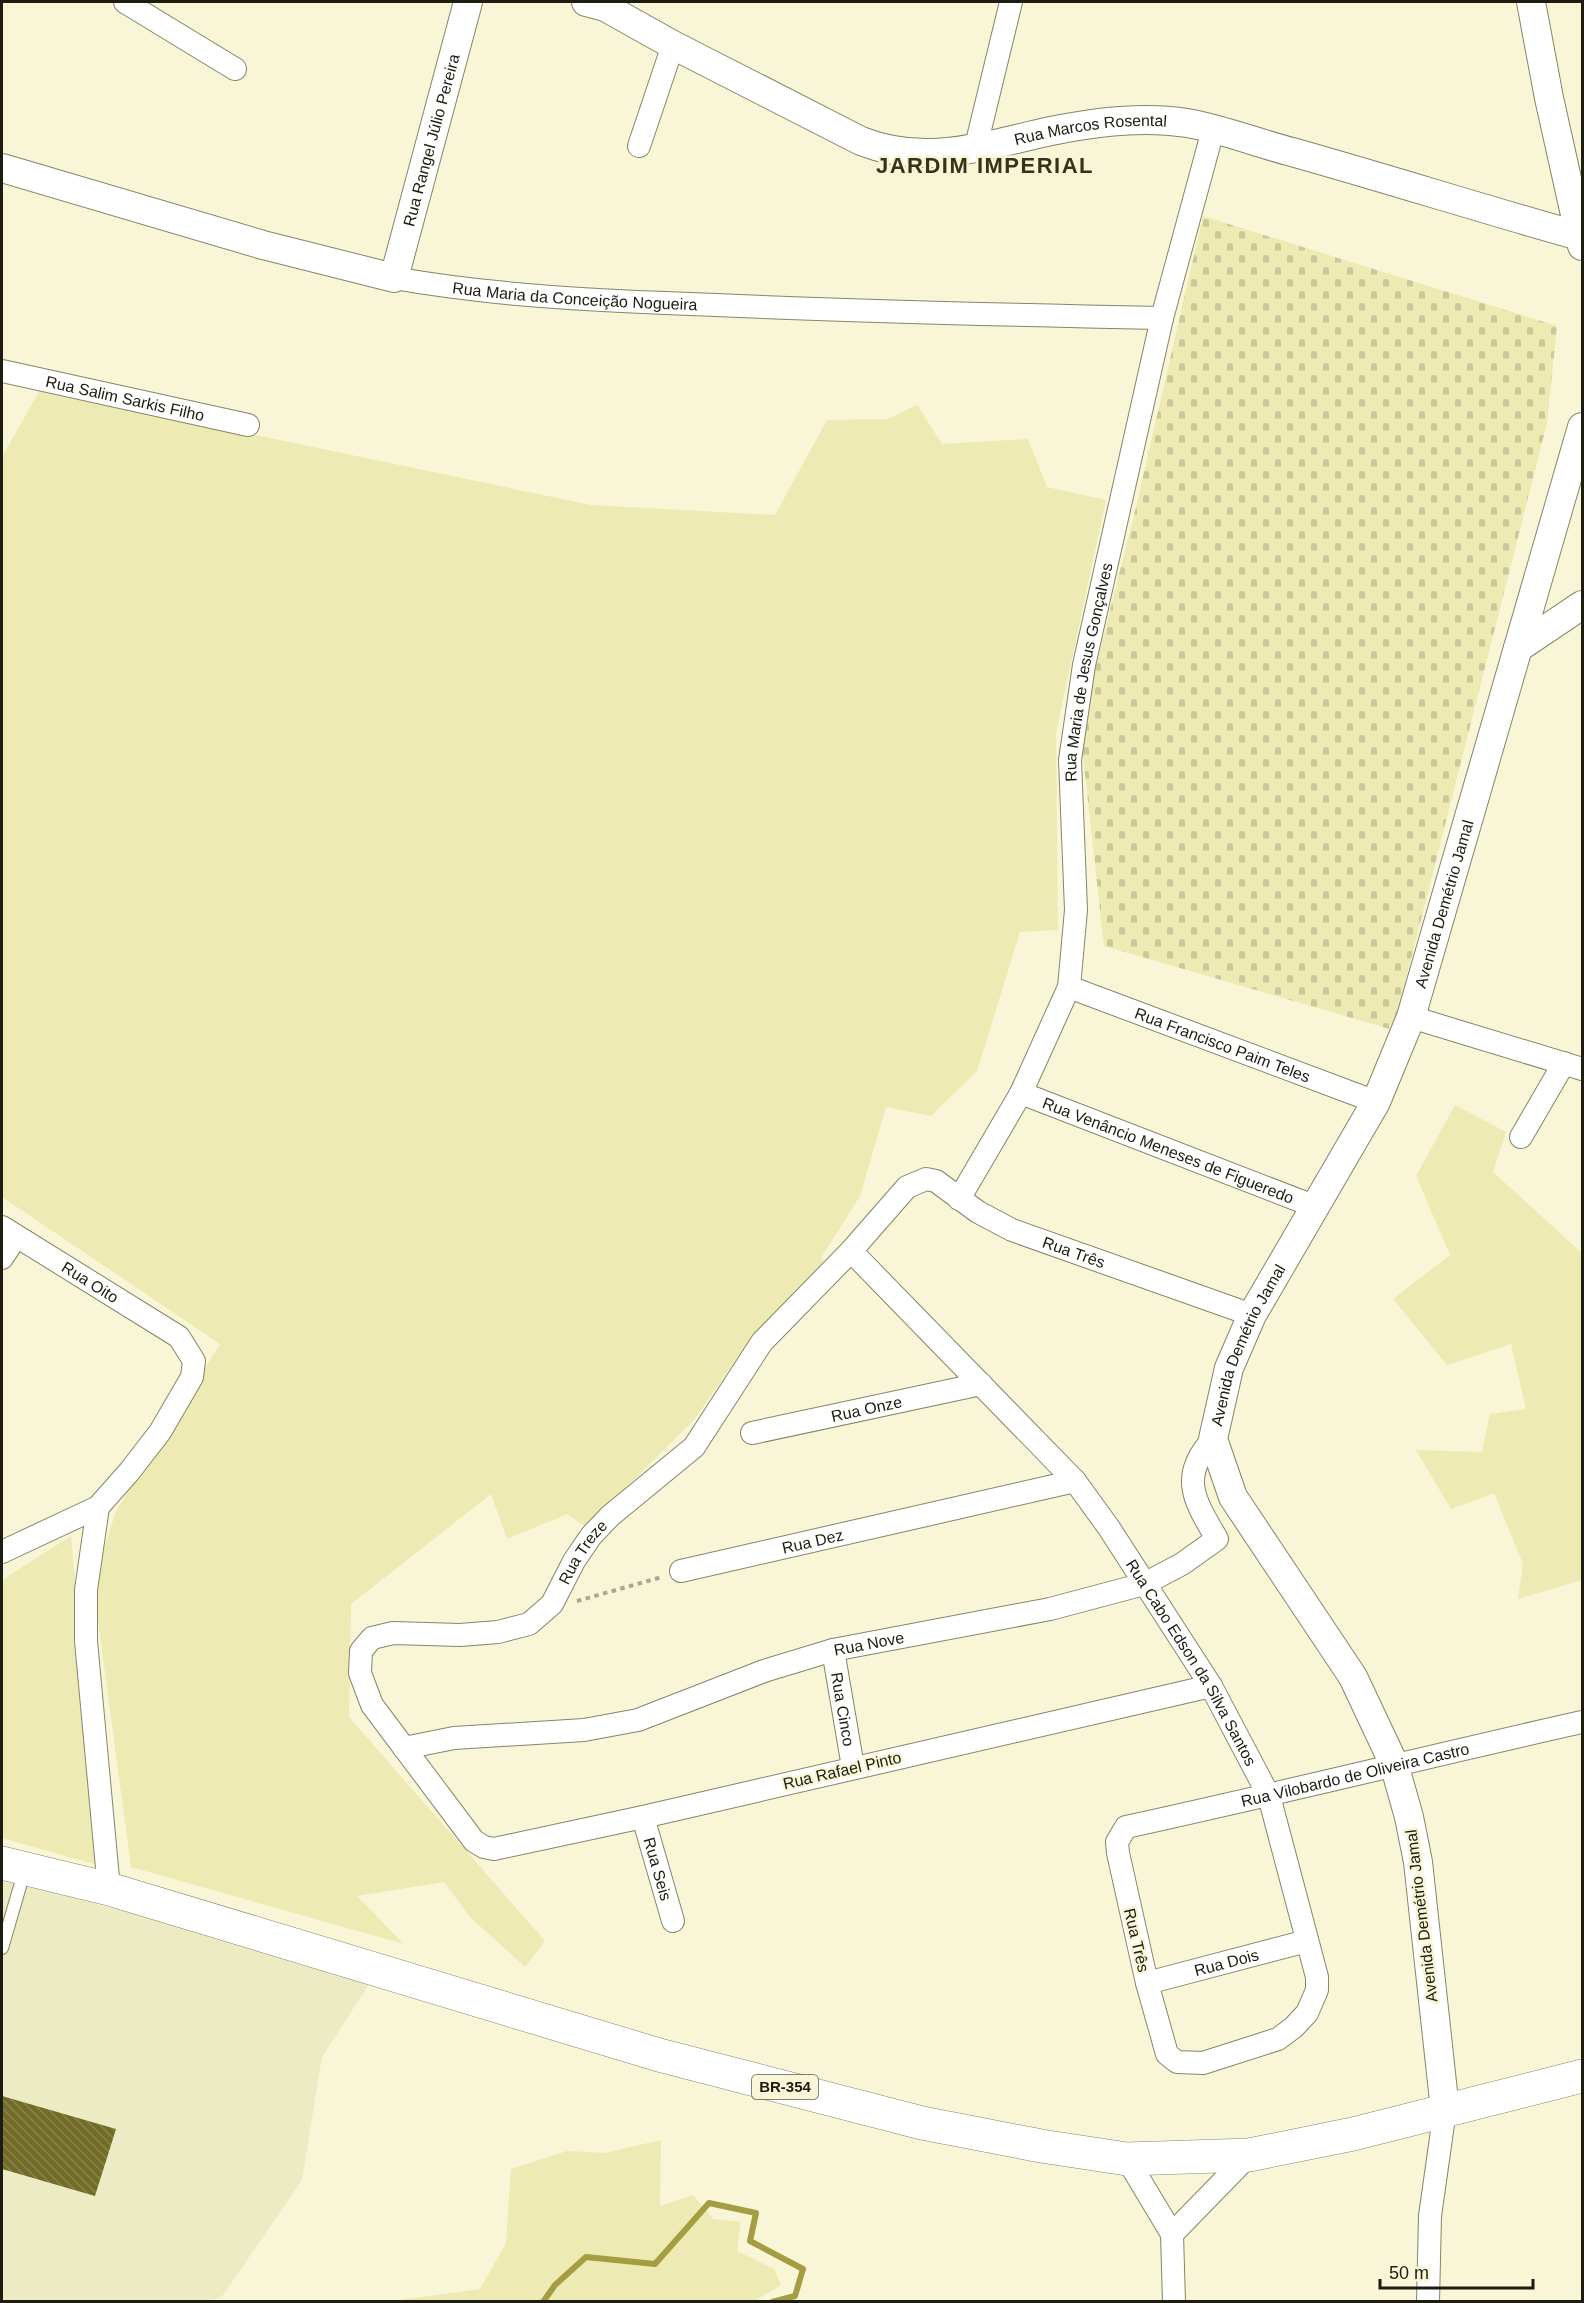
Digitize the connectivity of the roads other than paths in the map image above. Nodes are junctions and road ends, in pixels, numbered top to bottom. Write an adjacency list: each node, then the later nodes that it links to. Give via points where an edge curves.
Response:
1 (125, 2): 7 (street)
2 (468, 2): 13 (street, Rua Rangel Júlio Pereira)
3 (1011, 2): 10 (street)
4 (1531, 2): 12 (street)
5 (599, 3): 6 (street, Rua Marcos Rosental)
6 (673, 45): 9 (street); 10 (street, Rua Marcos Rosental, via 882,150)
7 (235, 69)
8 (1213, 130): 10 (street, Rua Marcos Rosental, via 1187,123 1113,122 1053,130); 12 (street, Rua Marcos Rosental); 14 (street, Rua Maria de Jesus Gonçalves)
9 (639, 146)
10 (975, 150)
11 (2, 168): 13 (street, Rua Maria da Conceição Nogueira, via 253,242)
12 (1581, 237)
13 (394, 278): 14 (street, Rua Maria da Conceição Nogueira, via 464,290 575,299)
14 (1162, 318): 20 (street, Rua Maria de Jesus Gonçalves, via 1098,594 1074,724 1070,760 1076,910)
15 (2, 370): 16 (street, Rua Salim Sarkis Filho)
16 (248, 425)
17 (1582, 428): 19 (street, Avenida Demétrio Jamal)
18 (1582, 605): 19 (street)
19 (1518, 648): 21 (street, Avenida Demétrio Jamal)
20 (1069, 987): 23 (street, Rua Maria de Jesus Gonçalves); 24 (street, Rua Francisco Paim Teles)
21 (1411, 1017): 22 (street); 24 (street, Avenida Demétrio Jamal)
22 (1573, 1066): 25 (street)
23 (1021, 1093): 27 (street, Rua Maria de Jesus Gonçalves); 28 (street, Rua Venâncio Meneses de Figueredo)
24 (1376, 1102): 28 (street, Avenida Demétrio Jamal)
25 (1521, 1137)
26 (907, 1187): 27 (street, Rua Três, via 926,1179 936,1181); 30 (street, Rua Treze)
27 (959, 1199): 32 (street, Rua Três, via 1012,1230)
28 (1316, 1207): 32 (street, Avenida Demétrio Jamal)
29 (9, 1232): 31 (street); 37 (street, Rua Oito, via 179,1337 194,1361 192,1377 160,1432)
30 (851, 1251): 33 (street, Rua Cabo Edson da Silva Santos); 44 (street, Rua Treze, via 762,1342 694,1447 591,1536 552,1604 529,1624 498,1632 393,1633 372,1638 361,1651 360,1673 372,1705)
31 (2, 1258)
32 (1252, 1315): 35 (street, Avenida Demétrio Jamal, via 1229,1368)
33 (981, 1384): 34 (street, Rua Onze); 36 (street, Rua Cabo Edson da Silva Santos)
34 (752, 1433)
35 (1213, 1439): 40 (street, Rua Nove, via 1200,1452 1192,1474 1194,1499 1217,1539); 45 (street, Avenida Demétrio Jamal, via 1233,1497 1353,1677)
36 (1075, 1481): 39 (street, Rua Dez); 40 (street, Rua Cabo Edson da Silva Santos)
37 (98, 1507): 38 (street); 52 (street, via 86,1590 86,1641)
38 (2, 1552)
39 (681, 1571)
40 (1144, 1584): 41 (street, Rua Nove, via 1050,1609); 42 (street, Rua Cabo Edson da Silva Santos)
41 (833, 1650): 44 (street, Rua Nove, via 764,1671 638,1720 584,1730 494,1734); 46 (street, Rua Cinco)
42 (1210, 1686): 46 (street, Rua Rafael Pinto); 47 (street, Rua Cabo Edson da Silva Santos)
43 (1582, 1722): 45 (street, Rua Vilobardo de Oliveira Castro)
44 (404, 1748): 50 (street, Rua Treze)
45 (1394, 1764): 47 (street, Rua Vilobardo de Oliveira Castro); 59 (street, Avenida Demétrio Jamal, via 1418,1862)
46 (853, 1767): 48 (street, Rua Rafael Pinto)
47 (1269, 1796): 49 (street, Rua Vilobardo de Oliveira Castro); 54 (street, Rua Cabo Edson da Silva Santos)
48 (643, 1817): 50 (street, Rua Rafael Pinto, via 508,1847 484,1847); 53 (street, Rua Seis)
49 (1126, 1827): 56 (street, Rua Três, via 1117,1842 1118,1853)
50 (474, 1841)
51 (13, 1865): 52 (highway, BR-354); 55 (lane)
52 (109, 1889): 61 (highway, BR-354, via 659,2055 922,2122)
53 (673, 1921)
54 (1307, 1941): 56 (street, Rua Dois); 57 (street, Rua Cabo Edson da Silva Santos, via 1317,1990 1307,2013 1294,2027 1278,2039 1203,2063 1177,2062)
55 (2, 1948)
56 (1147, 1983): 57 (street, Rua Três)
57 (1167, 2054)
58 (1582, 2076): 59 (highway, BR-354)
59 (1445, 2110): 60 (highway, BR-354); 64 (street, Avenida Demétrio Jamal, via 1430,2216)
60 (1249, 2155): 61 (highway, BR-354); 62 (street)
61 (1127, 2159): 62 (street)
62 (1172, 2234): 63 (street)
63 (1174, 2301)
64 (1428, 2301)

